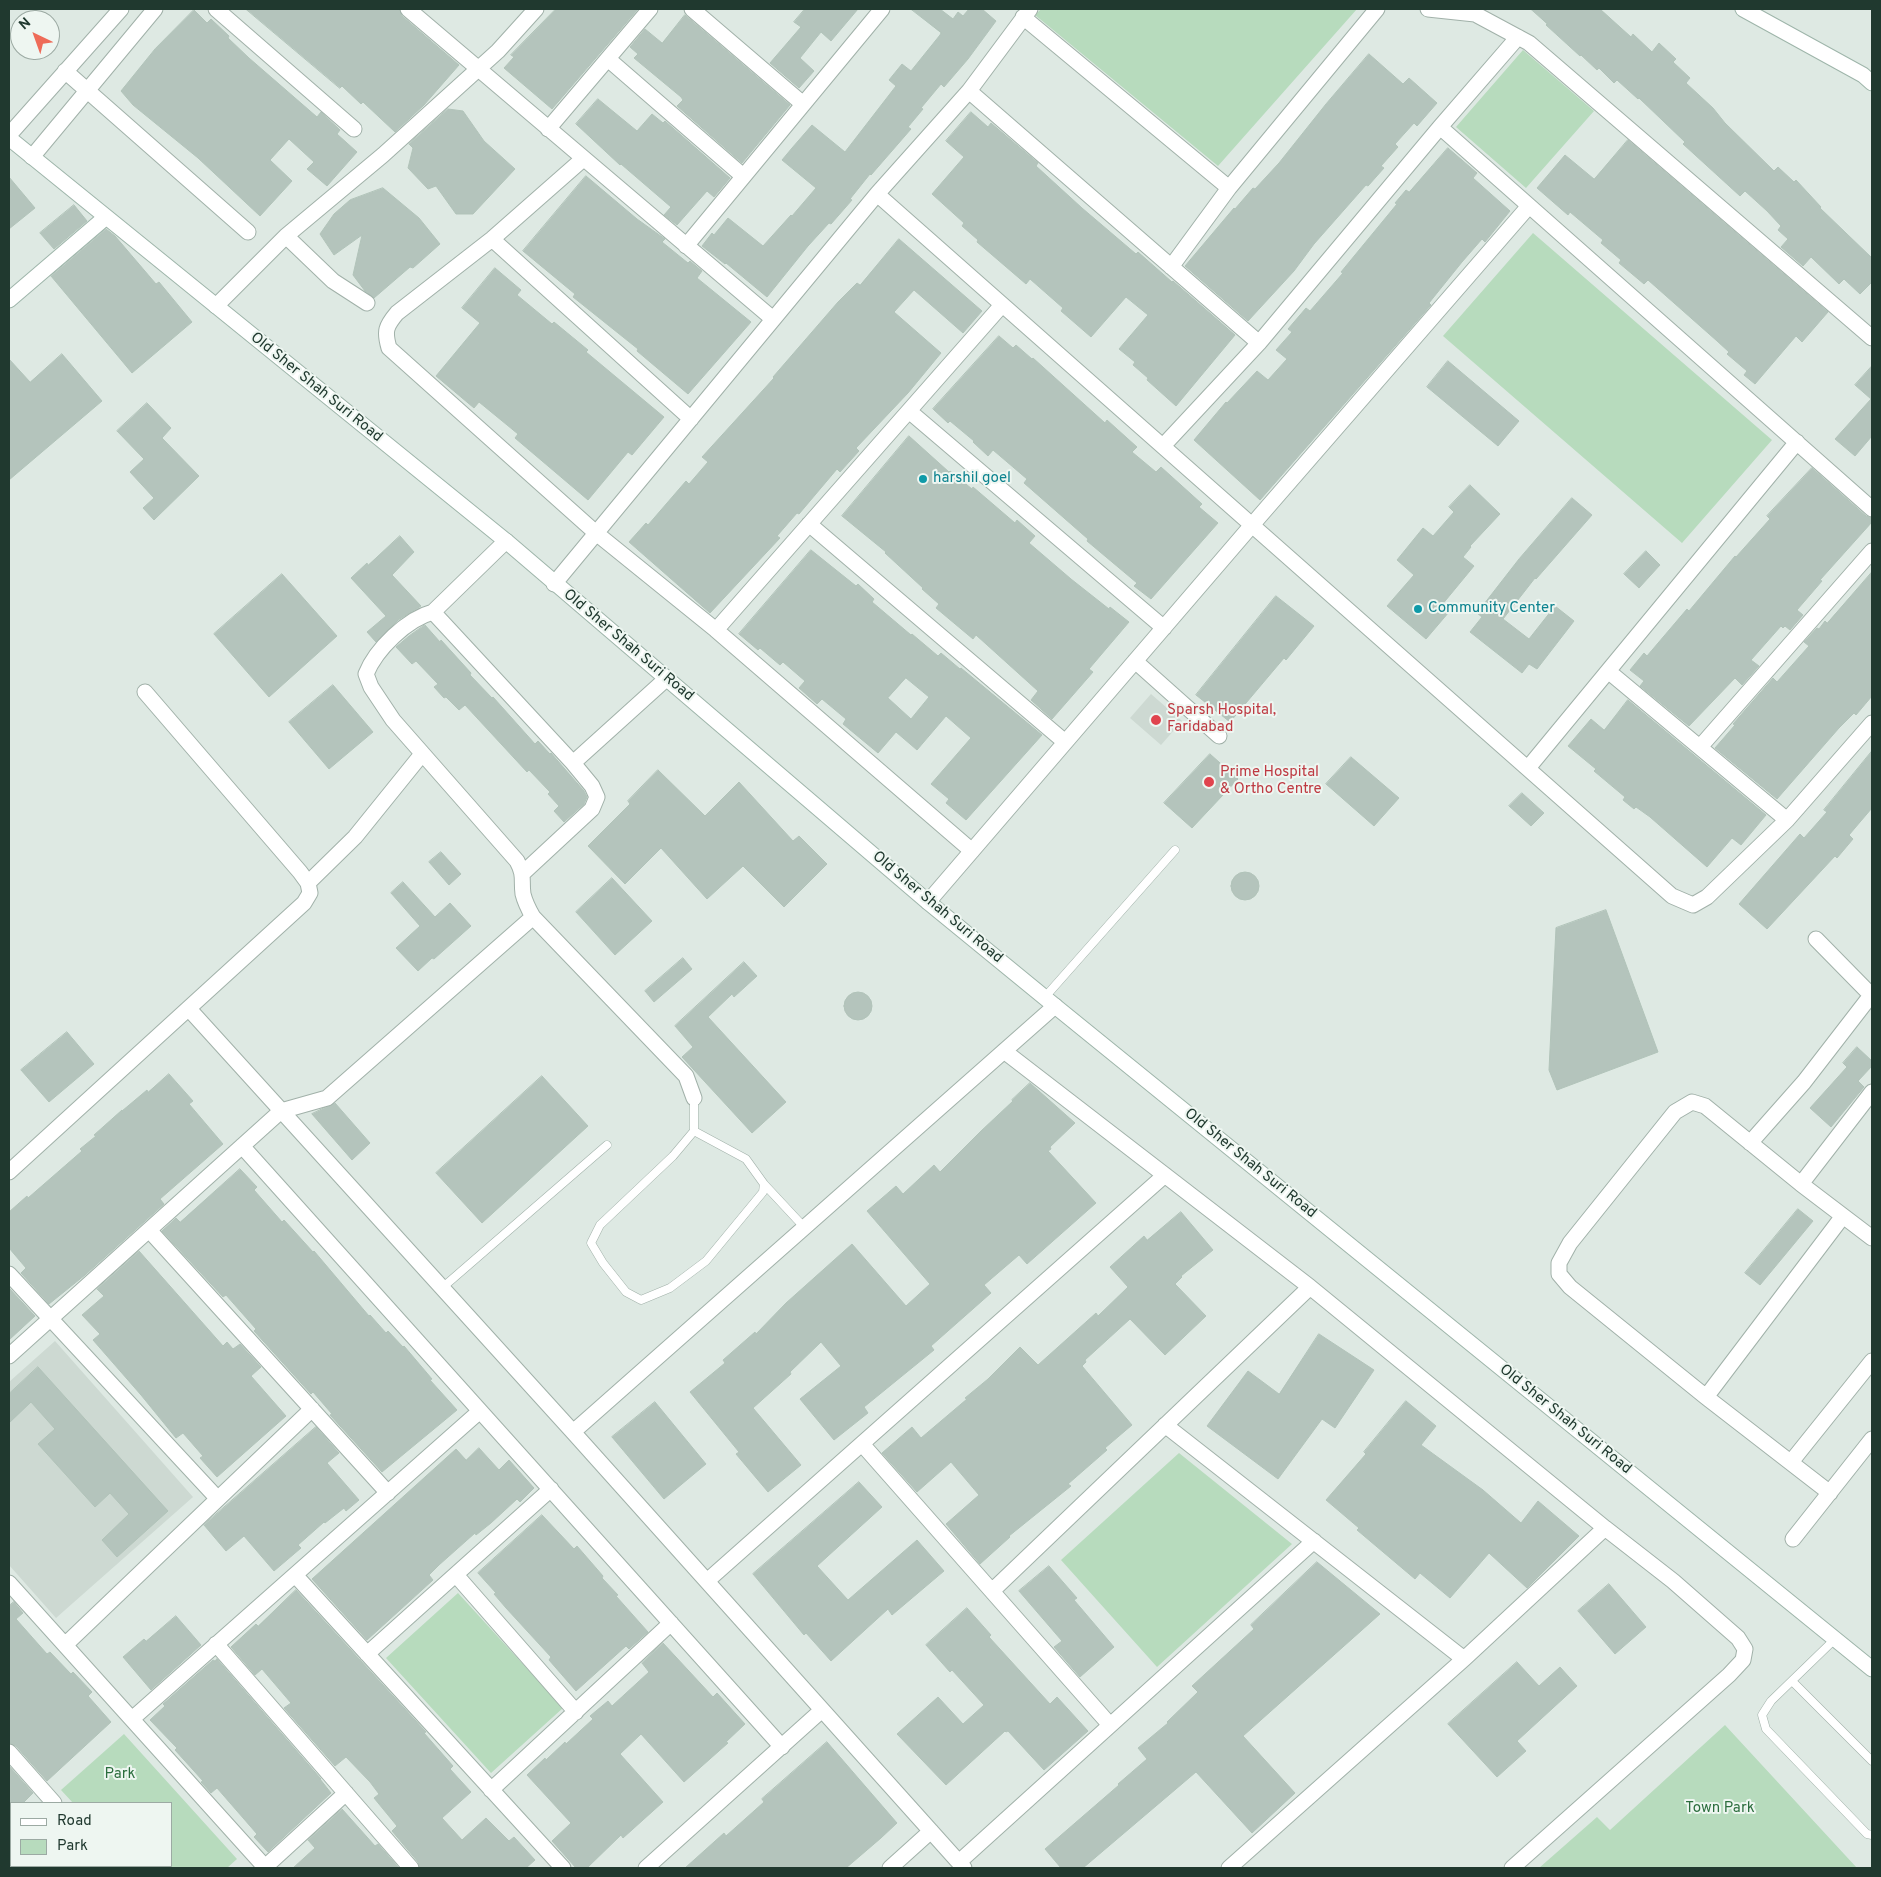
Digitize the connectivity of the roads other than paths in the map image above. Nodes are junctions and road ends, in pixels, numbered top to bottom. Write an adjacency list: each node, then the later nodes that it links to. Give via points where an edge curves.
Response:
1 (121, 9): 16 (street)
2 (156, 9): 18 (street)
3 (216, 9): 22 (street)
4 (408, 9): 15 (street)
5 (536, 9): 15 (street)
6 (650, 9): 14 (street)
7 (692, 9): 20 (street)
8 (882, 9): 20 (street)
9 (1377, 9): 28 (street)
10 (1428, 9): 13 (street, via 1475,14)
11 (1743, 9): 17 (street)
12 (1027, 13): 19 (street); 28 (street)
13 (1518, 37): 21 (street); 42 (street, via 1529,43)
14 (608, 59): 23 (street); 27 (street)
15 (478, 69): 23 (street); 33 (street, via 383,155)
16 (65, 71): 18 (street); 24 (street)
17 (1872, 83)
18 (87, 91): 25 (street); 32 (street)
19 (969, 91): 29 (street); 36 (street)
20 (803, 104): 27 (street)
21 (1440, 127): 30 (street); 43 (street)
22 (354, 129)
23 (548, 129): 26 (street)
24 (9, 137): 25 (street, Old Sher Shah Suri Road)
25 (32, 158): 31 (street, Old Sher Shah Suri Road)
26 (583, 159): 34 (street); 35 (street)
27 (743, 176): 35 (street)
28 (1229, 188): 36 (street)
29 (877, 194): 39 (street); 41 (street)
30 (1529, 206): 46 (street); 50 (street)
31 (106, 217): 37 (street); 40 (street, Old Sher Shah Suri Road)
32 (248, 232)
33 (286, 236): 38 (street, via 333,282); 40 (street)
34 (492, 239): 45 (street); 51 (street, via 397,313 388,324 385,336 389,348)
35 (686, 246): 41 (street)
36 (1171, 267): 43 (street)
37 (9, 300)
38 (367, 303)
39 (1002, 305): 44 (street); 47 (street)
40 (216, 306): 52 (street, Old Sher Shah Suri Road)
41 (773, 319): 45 (street)
42 (1872, 338)
43 (1259, 343): 47 (street)
44 (909, 411): 49 (street); 56 (street)
45 (691, 419): 51 (street)
46 (1797, 442): 48 (street); 59 (street)
47 (1163, 446): 50 (street)
48 (1872, 509)
49 (809, 524): 57 (street); 64 (street)
50 (1252, 524): 56 (street); 68 (street)
51 (596, 533): 54 (street); 57 (street)
52 (506, 541): 54 (street, Old Sher Shah Suri Road); 55 (street)
53 (1872, 551): 65 (street)
54 (554, 584): 60 (street, Old Sher Shah Suri Road)
55 (433, 612): 66 (street, via 422,615 398,632 371,661 366,674 384,707); 67 (street)
56 (1164, 628): 58 (street)
57 (716, 630): 71 (street)
58 (1135, 661): 63 (street); 64 (street)
59 (1608, 671): 65 (street); 68 (street)
60 (666, 679): 67 (street); 74 (street, Old Sher Shah Suri Road)
61 (145, 692): 73 (street)
62 (1872, 723): 69 (street)
63 (1219, 736)
64 (1065, 742): 71 (street)
65 (1700, 747): 69 (street)
66 (422, 754): 72 (street, via 517,861); 73 (street, via 355,836)
67 (573, 763): 72 (street, via 597,797 592,809)
68 (1528, 768): 69 (street, via 1672,896 1693,905 1707,897)
69 (1787, 820)
70 (1175, 850): 78 (lane)
71 (972, 851): 74 (street)
72 (523, 873): 75 (street, via 523,893)
73 (308, 883): 79 (street, via 310,893 304,903)
74 (928, 902): 78 (street, Old Sher Shah Suri Road)
75 (533, 917): 82 (street, via 686,1076); 83 (street, via 327,1098)
76 (1816, 939): 77 (street)
77 (1872, 995): 85 (street, via 1804,1082)
78 (1050, 1002): 80 (street); 123 (street, Old Sher Shah Suri Road)
79 (189, 1009): 83 (street); 88 (street)
80 (1004, 1052): 89 (street); 93 (street)
81 (1872, 1092): 91 (street)
82 (694, 1098): 84 (lane)
83 (282, 1111): 87 (street); 98 (street)
84 (694, 1132): 90 (lane, via 746,1159); 90 (lane, via 600,1224 591,1243 626,1292 641,1300 670,1288 706,1262 763,1192)
85 (1750, 1143): 91 (street); 102 (street, via 1705,1106 1692,1102 1675,1112 1570,1242 1559,1263 1559,1274 1570,1287)
86 (607, 1145): 98 (lane)
87 (242, 1146): 94 (street); 104 (street)
88 (9, 1172)
89 (1165, 1175): 97 (street); 108 (street)
90 (764, 1184): 93 (lane)
91 (1802, 1184): 92 (street)
92 (1843, 1216): 95 (street); 102 (street)
93 (804, 1227): 106 (street)
94 (149, 1230): 99 (street); 103 (street)
95 (1872, 1238)
96 (9, 1274): 99 (street)
97 (1310, 1287): 105 (street); 114 (street)
98 (442, 1288): 106 (street)
99 (50, 1319): 100 (street); 113 (street)
100 (9, 1356)
101 (1872, 1361): 109 (street)
102 (1706, 1397): 109 (street)
103 (312, 1409): 111 (street); 113 (street)
104 (480, 1411): 110 (street); 111 (street)
105 (1165, 1425): 116 (street); 121 (street)
106 (573, 1432): 119 (street)
107 (1872, 1439): 112 (street)
108 (862, 1444): 119 (street); 121 (street)
109 (1791, 1462): 112 (street)
110 (551, 1489): 118 (street); 122 (street)
111 (388, 1492): 117 (street)
112 (1830, 1493): 115 (street)
113 (218, 1499): 125 (street)
114 (1604, 1528): 127 (street); 149 (street, via 1673,1581 1738,1638 1745,1649 1743,1660)
115 (1793, 1539)
116 (1314, 1541): 127 (street); 133 (street)
117 (295, 1575): 124 (street); 126 (street)
118 (456, 1575): 126 (street); 131 (street)
119 (707, 1581): 130 (street)
120 (9, 1583): 125 (street)
121 (992, 1591): 133 (street)
122 (671, 1623): 131 (street); 134 (street)
123 (1835, 1639): 128 (street, Old Sher Shah Suri Road); 129 (lane)
124 (216, 1644): 132 (street); 138 (street)
125 (65, 1645): 132 (street)
126 (367, 1654): 137 (street)
127 (1464, 1658): 148 (street)
128 (1871, 1666)
129 (1792, 1681): 136 (lane); 141 (lane, via 1771,1701 1762,1715 1766,1729)
130 (822, 1710): 134 (street); 140 (street)
131 (576, 1712): 137 (street)
132 (132, 1719): 143 (street)
133 (1110, 1725): 142 (street)
134 (782, 1747): 146 (street)
135 (9, 1752): 139 (street)
136 (1872, 1760)
137 (491, 1790): 145 (street)
138 (346, 1794): 143 (street); 144 (street)
139 (53, 1802)
140 (931, 1831): 142 (street); 147 (street)
141 (1872, 1835)
142 (962, 1865)
143 (265, 1868)
144 (411, 1868)
145 (563, 1868)
146 (646, 1868)
147 (890, 1868)
148 (1229, 1868)
149 (1512, 1868)

